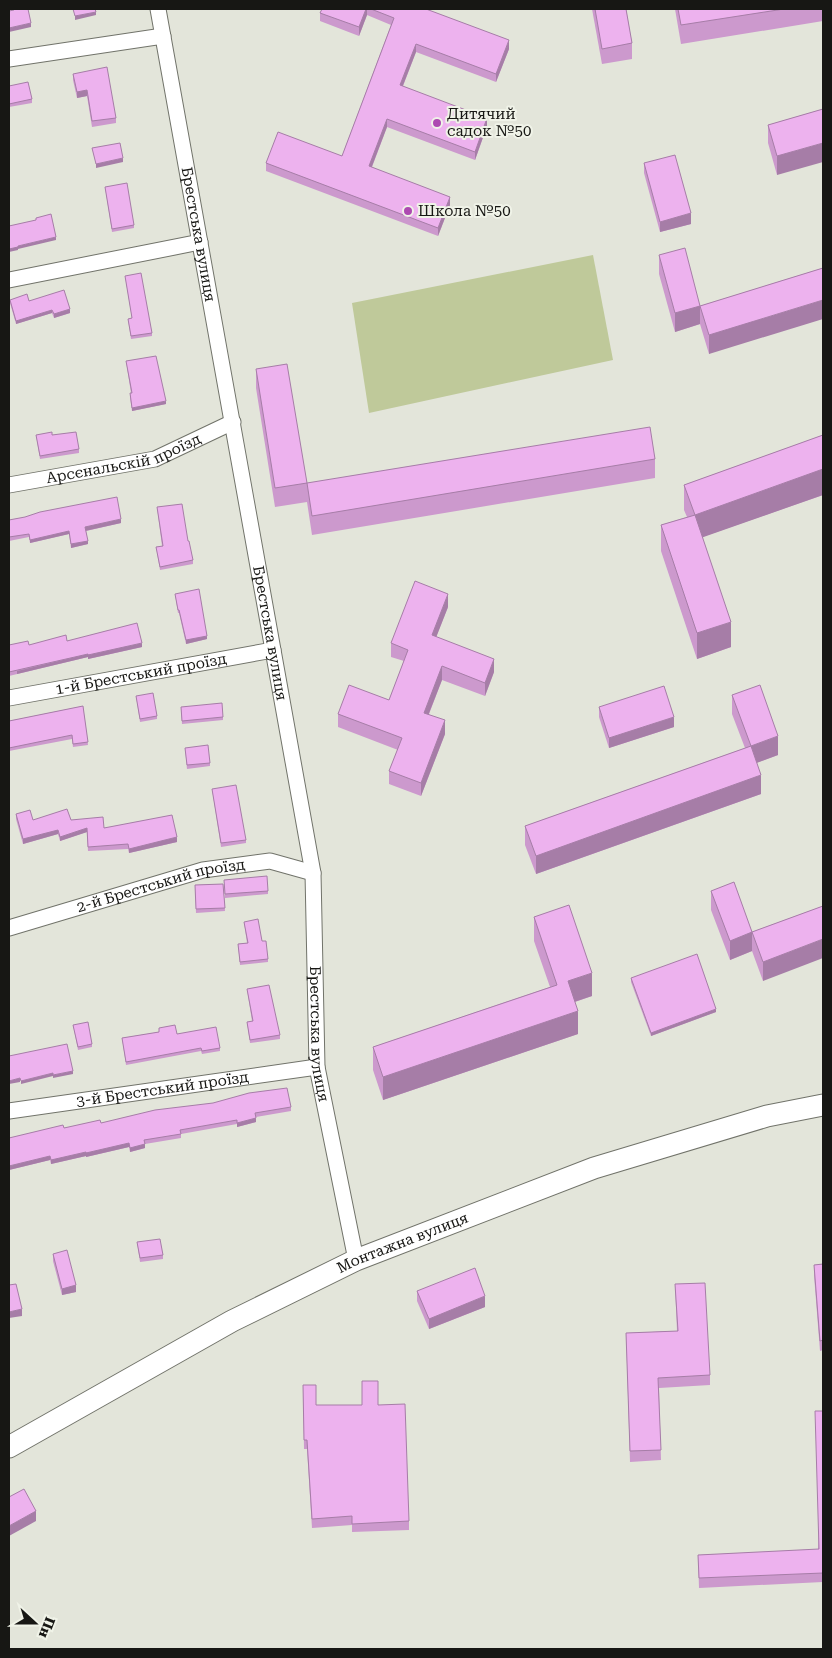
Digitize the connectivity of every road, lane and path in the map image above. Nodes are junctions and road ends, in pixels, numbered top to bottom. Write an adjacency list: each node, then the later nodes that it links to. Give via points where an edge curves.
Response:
1 (158, 9): 2 (street, Брестська вулиця)
2 (163, 36): 3 (street); 4 (street, Брестська вулиця)
3 (9, 59)
4 (200, 242): 5 (street); 6 (street, Брестська вулиця)
5 (9, 280)
6 (232, 422): 7 (street, Арсєнальскій проїзд, via 155,459); 8 (street, Брестська вулиця)
7 (9, 485)
8 (273, 650): 9 (street, 1-й Брестський проїзд); 10 (street, Брестська вулиця)
9 (9, 698)
10 (313, 873): 11 (street, 2-й Брестський проїзд, via 270,861 203,870); 12 (street, Брестська вулиця)
11 (9, 928)
12 (316, 1067): 14 (street, 3-й Брестський проїзд); 15 (street, Брестська вулиця)
13 (823, 1104): 15 (street, Монтажна вулиця, via 767,1116 594,1168)
14 (9, 1111)
15 (356, 1260): 16 (street, Монтажна вулиця, via 232,1321)
16 (9, 1447)

